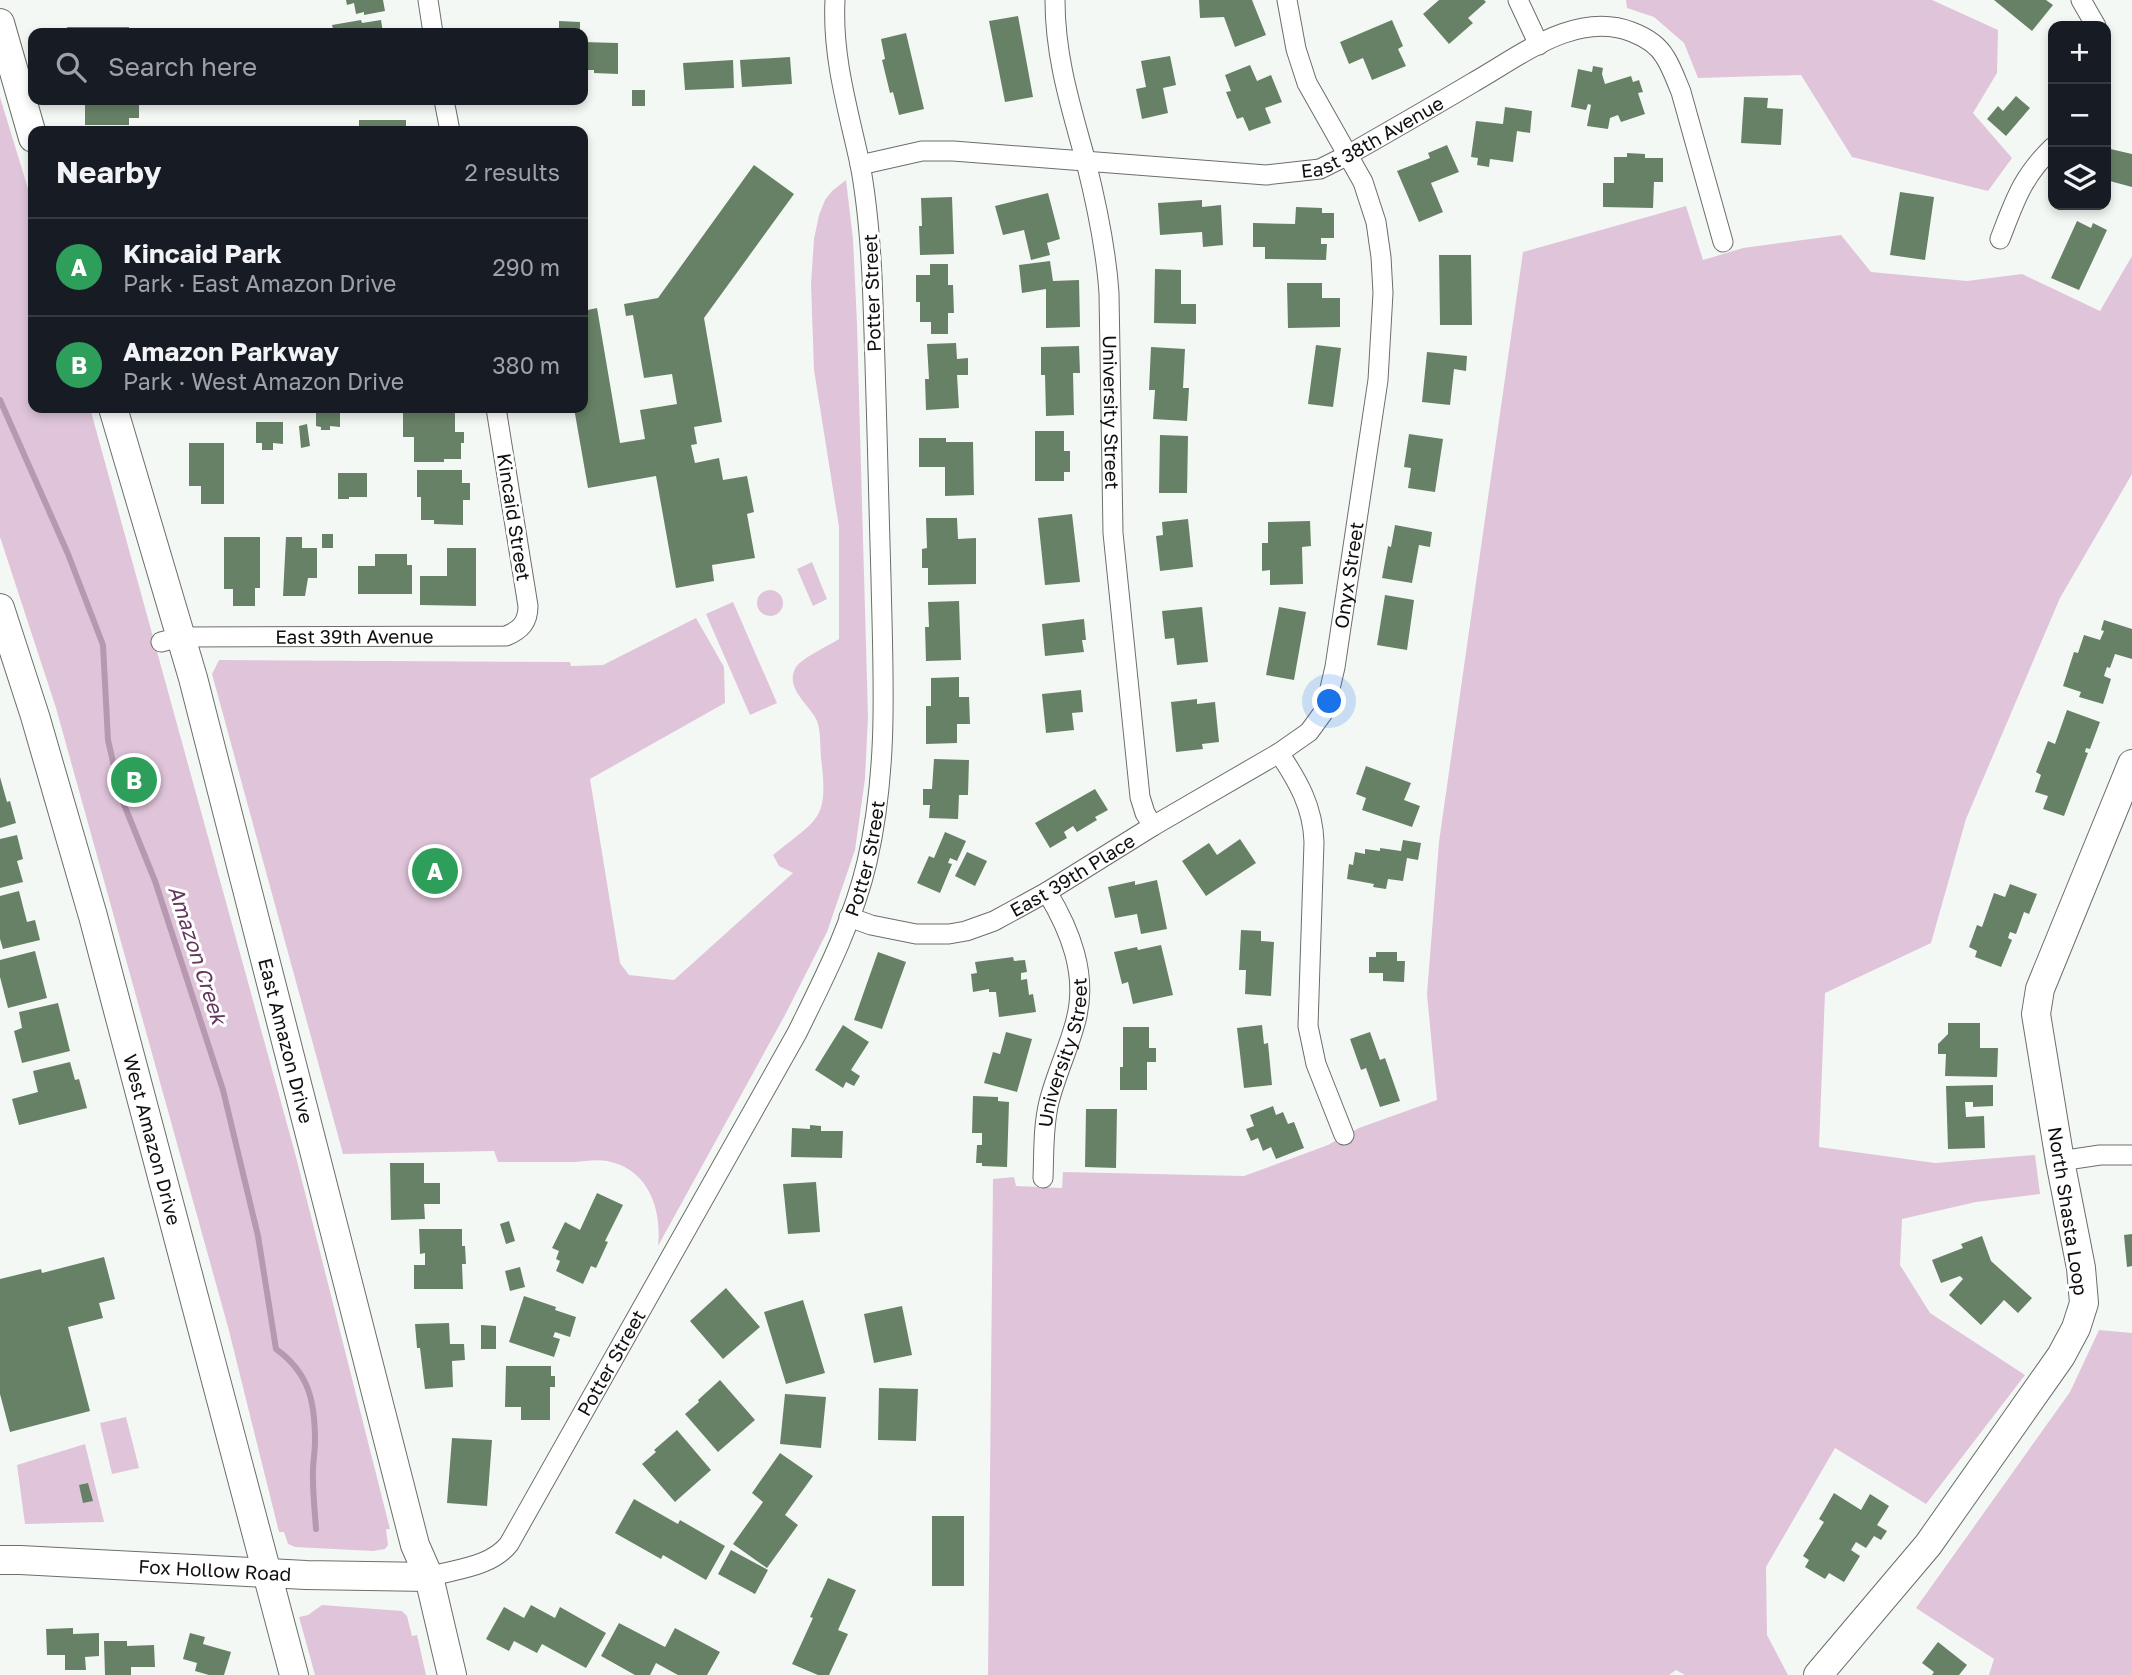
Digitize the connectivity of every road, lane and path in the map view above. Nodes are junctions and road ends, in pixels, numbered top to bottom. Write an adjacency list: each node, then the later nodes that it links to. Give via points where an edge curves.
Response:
1 (428, 0): 9 (street)
2 (835, 0): 17 (street, Potter Street, via 837,59)
3 (1055, 0): 16 (street, University Street, via 1061,72)
4 (1287, 0): 15 (street, Onyx Street, via 1307,83)
5 (1518, 0): 10 (street)
6 (2081, 0): 7 (street)
7 (2093, 21)
8 (0, 23): 12 (street)
9 (432, 28)
10 (1539, 45): 15 (street, East 38th Avenue); 19 (street, East 38th Avenue, via 1579,28 1608,26 1639,35 1664,55 1681,92)
11 (445, 105): 13 (street)
12 (30, 126)
13 (449, 126)
14 (2048, 152): 18 (street, via 2025,178)
15 (1348, 155): 16 (street, East 38th Avenue, via 1320,169 1266,175); 25 (street, Onyx Street, via 1376,222 1381,257 1378,380 1329,696 1309,732)
16 (1085, 160): 17 (street, East 38th Avenue, via 922,150); 27 (street, University Street, via 1106,254 1113,533 1139,797)
17 (860, 165): 29 (street, Potter Street, via 872,276 883,738 877,813)
18 (2000, 239)
19 (1723, 242)
20 (114, 413): 24 (street, East Amazon Drive)
21 (497, 413): 23 (street, Kincaid Street, via 528,606)
22 (0, 608): 35 (street, West Amazon Drive, via 93,916)
23 (524, 625): 24 (street, East 39th Avenue, via 506,636)
24 (171, 640): 36 (street, East Amazon Drive, via 193,678 415,1545)
25 (1279, 753): 27 (street, East 39th Place); 30 (street, via 1306,799 1313,829 1308,1026 1316,1064)
26 (2132, 764): 32 (street, North Shasta Loop, via 2037,1005)
27 (1153, 826): 28 (street, East 39th Place)
28 (1047, 892): 29 (street, East 39th Place, via 966,931 916,934); 33 (street, University Street, via 1070,934 1079,984 1077,1018 1049,1103)
29 (849, 917): 36 (street, Potter Street, via 797,1033 509,1544 494,1558)
30 (1344, 1135)
31 (2132, 1155): 32 (street)
32 (2060, 1161): 39 (street, North Shasta Loop, via 2081,1268 2084,1303 2076,1328 1928,1545)
33 (1043, 1178)
34 (0, 1560): 35 (street, Fox Hollow Road)
35 (267, 1572): 36 (street, Fox Hollow Road); 37 (street, West Amazon Drive)
36 (429, 1577): 38 (street, East Amazon Drive)
37 (295, 1675)
38 (452, 1675)
39 (1818, 1675)

